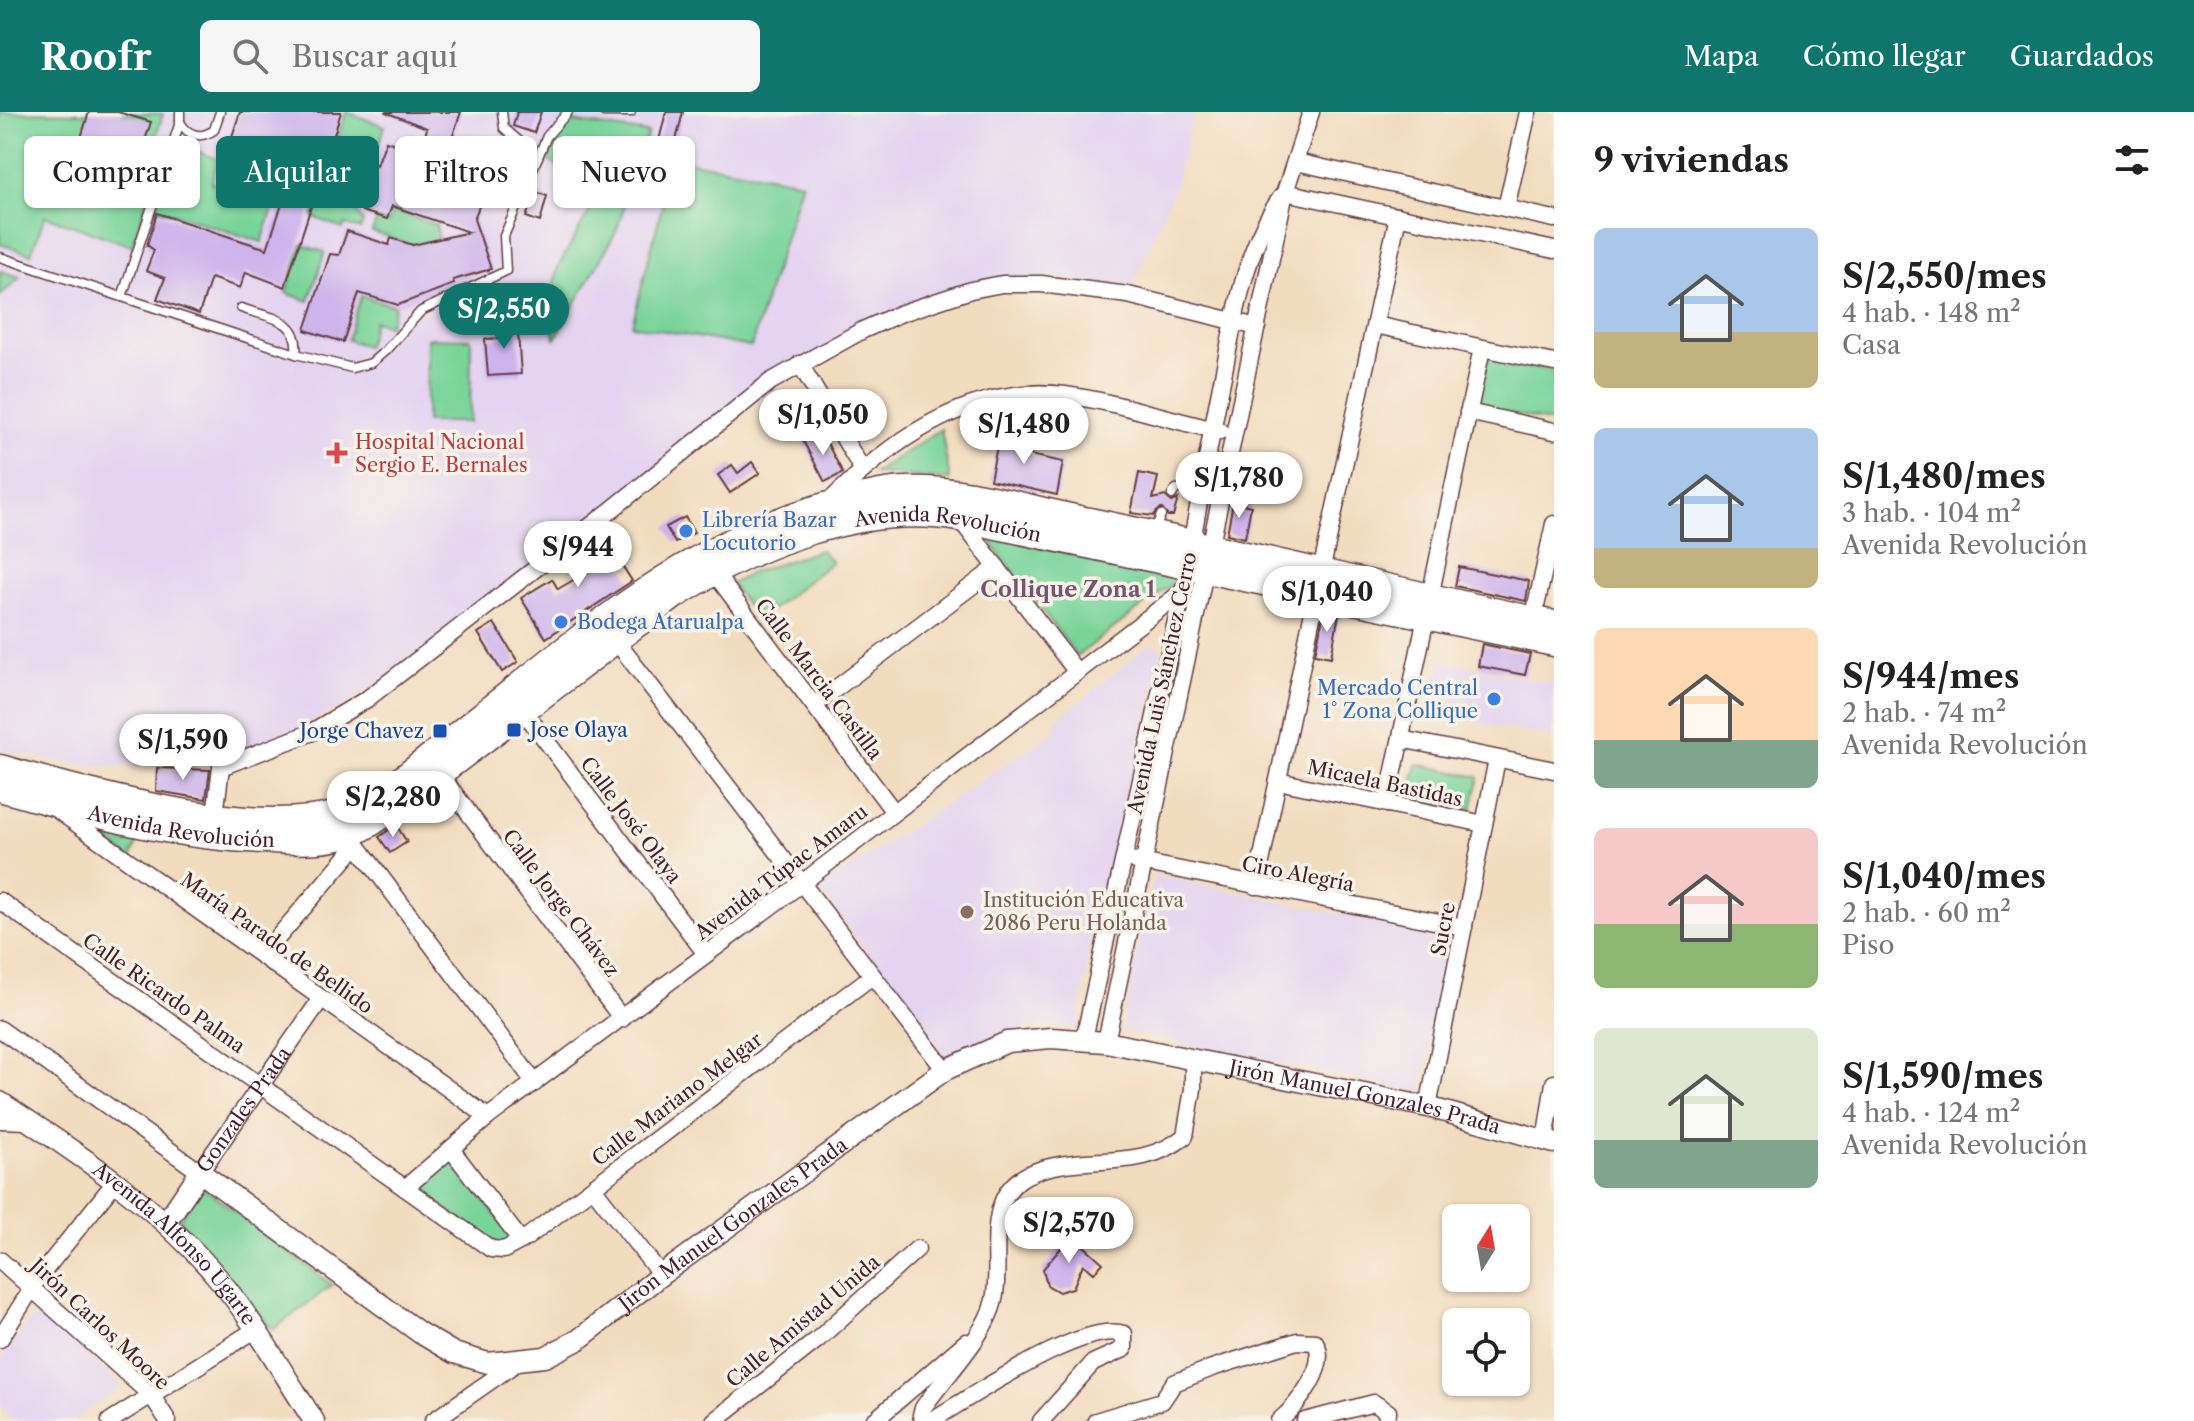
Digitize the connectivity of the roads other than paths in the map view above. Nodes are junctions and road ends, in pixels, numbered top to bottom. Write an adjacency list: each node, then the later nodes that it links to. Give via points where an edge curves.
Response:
1 (220, 112): 8 (lane, via 214,130 202,136 189,133)
2 (502, 112): 9 (lane, via 504,128)
3 (568, 112): 9 (lane, via 547,136)
4 (604, 112): 5 (lane)
5 (631, 112)
6 (1311, 112): 10 (street, Avenida Luis Sánchez Cerro)
7 (1528, 112): 12 (street)
8 (180, 117): 17 (lane)
9 (538, 157): 23 (lane, via 504,236 506,271 421,311 371,363 335,366)
10 (1296, 162): 11 (street, Avenida Luis Sánchez Cerro); 12 (street)
11 (1285, 192): 13 (street); 19 (street, Avenida Luis Sánchez Cerro, via 1263,228); 21 (street, Avenida Luis Sánchez Cerro)
12 (1506, 208): 14 (street)
13 (1398, 216): 15 (street); 20 (street)
14 (1554, 219)
15 (1554, 250)
16 (0, 257): 17 (lane)
17 (122, 297): 23 (lane)
18 (241, 308): 23 (lane, via 287,324 298,339)
19 (1234, 322): 21 (street); 25 (street, via 1080,287 1002,284 899,314); 27 (street, Avenida Luis Sánchez Cerro)
20 (1375, 325): 22 (street); 39 (street)
21 (1257, 327): 29 (street, Avenida Luis Sánchez Cerro)
22 (1482, 348): 24 (street); 26 (street)
23 (296, 354)
24 (1554, 363)
25 (800, 364): 30 (street); 57 (street, via 770,382 402,674 310,733 221,767)
26 (1468, 412): 28 (street); 40 (street)
27 (1212, 430): 29 (street); 30 (street, via 1063,395 1001,396 953,412); 31 (street, Avenida Luis Sánchez Cerro)
28 (1554, 431)
29 (1234, 434): 36 (street, Avenida Luis Sánchez Cerro)
30 (862, 469): 33 (street)
31 (1202, 485): 32 (lane, via 1176,489); 36 (street, Avenida Luis Sánchez Cerro)
32 (1172, 495)
33 (825, 506): 36 (main road, Avenida Revolución, via 881,493 933,491 1157,524); 42 (main road, Avenida Revolución, via 701,554)
34 (959, 518): 36 (main road, Avenida Revolución); 37 (street); 38 (main road, Avenida Revolución, via 913,512 861,520 772,546)
35 (1554, 524): 41 (street)
36 (1196, 564): 39 (main road, Avenida Revolución); 44 (street, Avenida Túpac Amaru); 60 (street, Avenida Luis Sánchez Cerro); 61 (street, Avenida Luis Sánchez Cerro)
37 (997, 567): 44 (street); 45 (street)
38 (713, 571): 42 (main road, Avenida Revolución); 45 (street, Calle Marcia Castilla)
39 (1319, 582): 40 (main road, Avenida Revolución); 52 (street)
40 (1428, 607): 41 (main road, Avenida Revolución); 43 (main road, Avenida Revolución); 47 (street)
41 (1543, 622)
42 (608, 631): 46 (main road, Avenida Revolución); 57 (main road, Avenida Revolución, via 351,810 310,819); 62 (street)
43 (1554, 643)
44 (1076, 671): 56 (street, Avenida Túpac Amaru)
45 (814, 705): 56 (street, Calle Marcia Castilla)
46 (523, 710): 51 (main road, Avenida Revolución); 66 (street, Calle José Olaya)
47 (1401, 739): 48 (street); 55 (street)
48 (1497, 759): 50 (street); 58 (street, Sucre)
49 (0, 768): 57 (main road, Avenida Revolución, via 148,806)
50 (1554, 770)
51 (439, 773): 59 (main road, Avenida Revolución); 70 (street, Calle Jorge Chávez)
52 (1278, 781): 55 (street, Micaela Bastidas); 63 (street)
53 (0, 788): 54 (main road, Avenida Revolución)
54 (44, 801): 59 (main road, Avenida Revolución, via 152,828 219,837); 67 (street, María Parado de Bellido)
55 (1387, 804): 58 (street, Micaela Bastidas)
56 (894, 812): 62 (street, Avenida Túpac Amaru)
57 (215, 815)
58 (1484, 824): 65 (street, Sucre)
59 (356, 838): 67 (street); 76 (street)
60 (1124, 859): 61 (street, Ciro Alegría); 72 (street, Avenida Luis Sánchez Cerro)
61 (1144, 863): 63 (street, Ciro Alegría); 73 (street, Avenida Luis Sánchez Cerro)
62 (802, 883): 66 (street, Avenida Túpac Amaru); 68 (street)
63 (1256, 886): 65 (street, Ciro Alegría)
64 (0, 901): 78 (street, Calle Ricardo Palma)
65 (1464, 927): 80 (street, Sucre)
66 (706, 954): 70 (street, Avenida Túpac Amaru)
67 (262, 956): 69 (street, María Parado de Bellido)
68 (872, 976): 75 (street); 89 (street, Calle Mariano Melgar)
69 (321, 999): 78 (street, Gonzales Prada); 81 (street, María Parado de Bellido)
70 (622, 1019): 76 (street, Avenida Túpac Amaru)
71 (0, 1029): 86 (street, Jirón Manuel Gonzales Prada)
72 (1084, 1039): 73 (street, Jirón Manuel Gonzales Prada); 75 (street, Jirón Manuel Gonzales Prada, via 1007,1042)
73 (1106, 1042): 74 (street, Jirón Manuel Gonzales Prada)
74 (1193, 1059): 80 (street, Jirón Manuel Gonzales Prada); 98 (street, via 1185,1136 1163,1150 1115,1163 1083,1160 1049,1167 1013,1186 999,1216 994,1304)
75 (945, 1070): 95 (street, Jirón Manuel Gonzales Prada)
76 (535, 1083): 81 (street, Avenida Túpac Amaru)
77 (1554, 1083): 84 (street)
78 (261, 1085): 86 (street, Gonzales Prada); 88 (street, Calle Ricardo Palma)
79 (0, 1102): 83 (street, Avenida Alfonso Ugarte)
80 (1428, 1107): 84 (street, Jirón Manuel Gonzales Prada)
81 (488, 1117): 85 (street, Avenida Túpac Amaru)
82 (0, 1120): 83 (street)
83 (29, 1121): 87 (street, Avenida Alfonso Ugarte)
84 (1551, 1144)
85 (451, 1149): 88 (street, Avenida Túpac Amaru); 91 (street)
86 (200, 1172): 90 (street, Gonzales Prada); 100 (street, Jirón Manuel Gonzales Prada, via 420,1333 454,1353 488,1363)
87 (116, 1181): 90 (street, Avenida Alfonso Ugarte); 96 (street)
88 (405, 1188): 93 (street, Calle Ricardo Palma, via 491,1249)
89 (593, 1188): 91 (street, Calle Mariano Melgar); 95 (street)
90 (166, 1222): 97 (street, Avenida Alfonso Ugarte, via 220,1280)
91 (521, 1241): 93 (street, Calle Mariano Melgar)
92 (917, 1249): 106 (street, Calle Amistad Unida, via 817,1340)
93 (504, 1250)
94 (0, 1260): 96 (street, Jirón Carlos Moore)
95 (661, 1275): 100 (street, Jirón Manuel Gonzales Prada, via 578,1340 545,1357)
96 (34, 1288): 99 (street); 101 (street, Jirón Carlos Moore)
97 (255, 1330): 101 (street); 104 (street, Avenida Alfonso Ugarte)
98 (977, 1333): 107 (street); 108 (street, via 923,1408 921,1415)
99 (0, 1339)
100 (519, 1361): 105 (street)
101 (152, 1396): 102 (street); 103 (street, Jirón Carlos Moore)
102 (110, 1421)
103 (168, 1421)
104 (314, 1421)
105 (433, 1421)
106 (714, 1421)
107 (874, 1421)
108 (929, 1421): 109 (street, via 1050,1350 1084,1338 1124,1334 1124,1349 1093,1363)
109 (1041, 1421)
110 (1096, 1421): 111 (street, via 1162,1401 1174,1383 1212,1368 1297,1341 1315,1342 1320,1362 1291,1411)
111 (1279, 1421)
112 (1305, 1421): 113 (street, via 1374,1403 1388,1412)
113 (1386, 1421)

